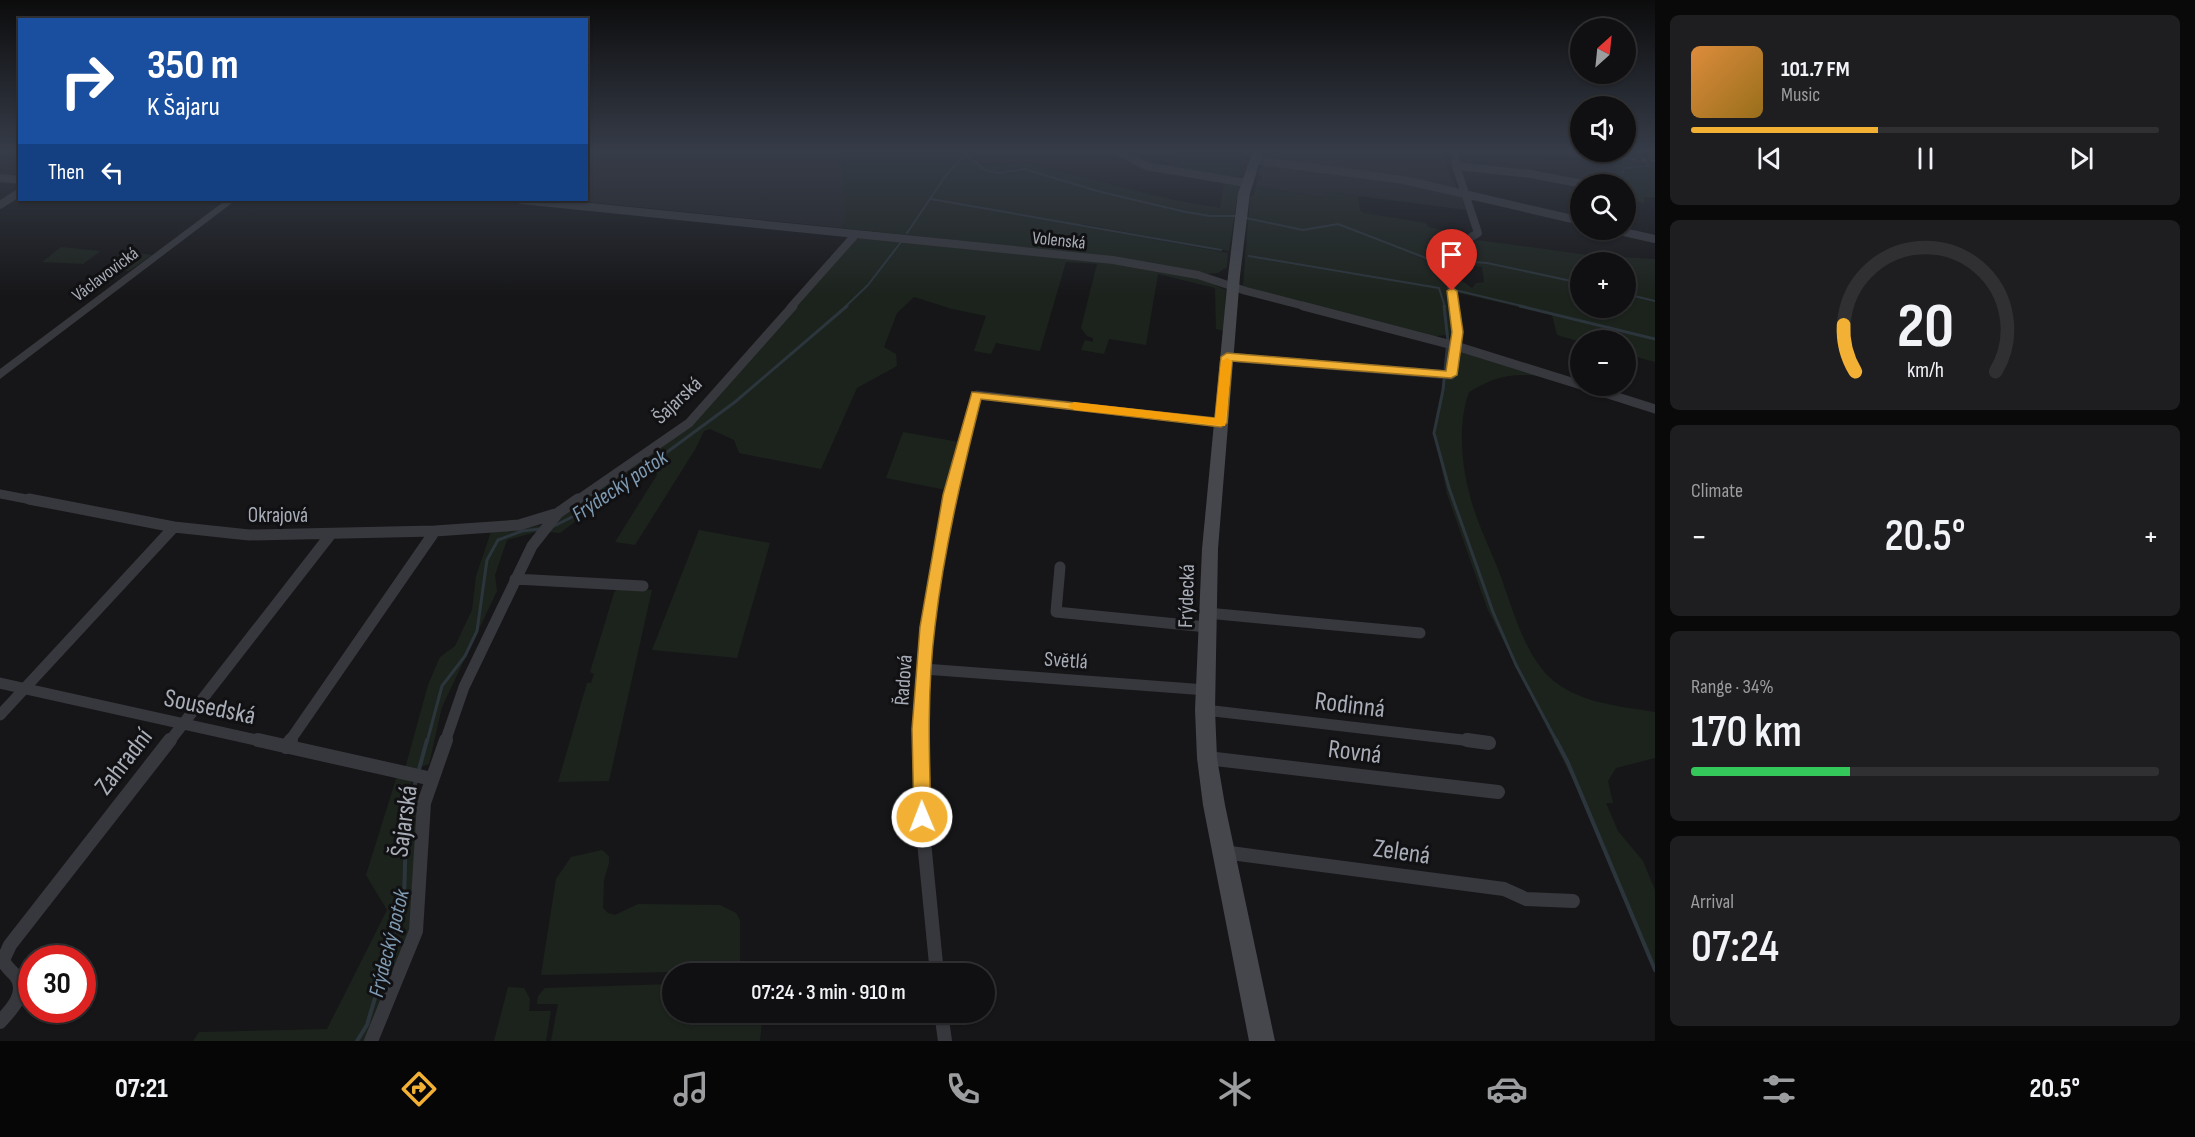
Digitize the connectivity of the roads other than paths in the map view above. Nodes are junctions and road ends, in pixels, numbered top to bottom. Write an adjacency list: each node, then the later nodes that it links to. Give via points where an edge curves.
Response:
1 (1243, 200): 12 (main road, Frýdecká)
2 (1469, 200): 10 (street, via 1478,233)
3 (1491, 200): 6 (street)
4 (230, 201): 15 (street, Václavovická)
5 (531, 201): 7 (street, Volenská)
6 (1570, 218)
7 (856, 234): 12 (street, Volenská, via 1113,260); 21 (street, Šajarská, via 689,423)
8 (1636, 235): 9 (street)
9 (1655, 239)
10 (1455, 247)
11 (1449, 271): 13 (street, via 1458,332)
12 (1234, 281): 13 (street, Volenská, via 1246,291); 14 (main road, Frýdecká)
13 (1456, 346): 14 (street, via 1451,375); 16 (street, Volenská)
14 (1227, 357): 19 (main road, Frýdecká)
15 (0, 375)
16 (1570, 381)
17 (1615, 396): 18 (street, Volenská)
18 (1655, 409)
19 (1221, 423): 28 (main road, Frýdecká); 30 (street, Řadová, via 977,395 950,495 927,627)
20 (0, 494): 22 (street, Okrajová)
21 (558, 513): 23 (street, Okrajová, via 519,525); 26 (street, Šajarská, via 532,546)
22 (174, 527): 24 (street, Okrajová, via 249,535); 32 (street)
23 (435, 531): 24 (street, Okrajová); 38 (street)
24 (331, 534): 36 (street, Zahradní)
25 (1060, 567): 28 (street, via 1056,612)
26 (515, 579): 27 (street); 40 (street, Šajarská, via 464,687)
27 (643, 586)
28 (1207, 620): 29 (street); 33 (main road, Frýdecká)
29 (1420, 633)
30 (924, 669): 33 (street, Světlá); 44 (street, Řadová, via 920,729 922,817)
31 (0, 683): 32 (street, Sousedská)
32 (25, 689): 35 (street); 36 (street, Sousedská)
33 (1206, 690): 34 (main road, Frýdecká)
34 (1205, 710): 37 (street, Rodinná); 39 (main road, Frýdecká)
35 (0, 715)
36 (182, 725): 38 (street, Sousedská); 45 (street, Zahradní, via 10,945 3,960 16,976 20,993)
37 (1489, 743)
38 (286, 747): 40 (street, Sousedská)
39 (1207, 759): 41 (street, Rovná); 42 (main road, Frýdecká)
40 (429, 778): 47 (street, Šajarská, via 416,931)
41 (1498, 792)
42 (1223, 852): 43 (street, Zelená, via 1504,889 1526,898); 49 (main road, Frýdecká)
43 (1573, 901)
44 (936, 963)
45 (0, 1022)
46 (943, 1023): 48 (street)
47 (371, 1041)
48 (945, 1041)
49 (1262, 1041)

